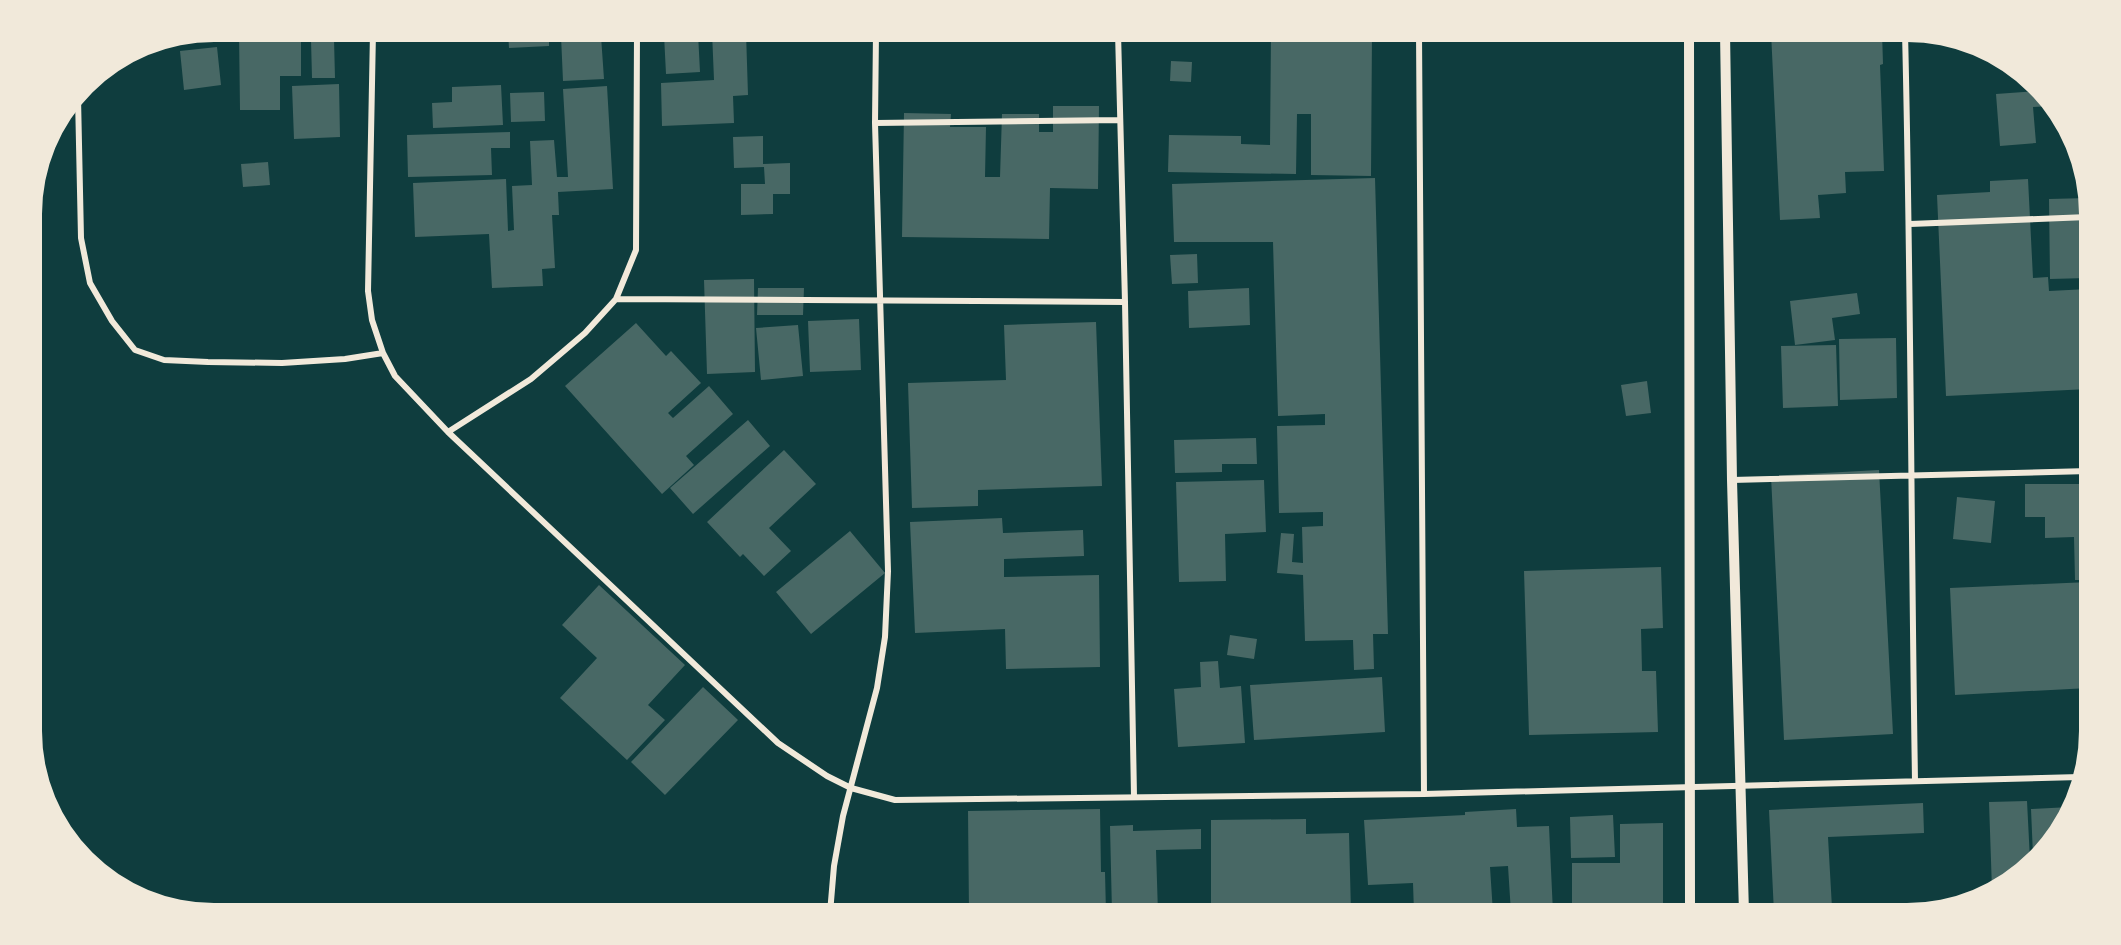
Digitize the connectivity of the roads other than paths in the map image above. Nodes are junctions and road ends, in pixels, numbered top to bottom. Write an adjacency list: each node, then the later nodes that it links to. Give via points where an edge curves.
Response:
1 (373, 42): 17 (street, via 368,291)
2 (637, 42): 14 (street, via 636,250)
3 (876, 42): 11 (street)
4 (1118, 42): 10 (street)
5 (1419, 42): 27 (street)
6 (1689, 42): 24 (street)
7 (1725, 42): 21 (street)
8 (1905, 42): 13 (street)
9 (78, 109): 17 (street, via 81,238 90,283 135,350 164,360 219,363 282,363)
10 (1120, 120): 11 (street); 16 (street)
11 (875, 123): 15 (street)
12 (2079, 217): 13 (street)
13 (1910, 224): 20 (street)
14 (616, 299): 15 (street); 18 (street, via 585,333 531,379)
15 (879, 301): 16 (street); 26 (street, via 888,571 885,637 877,688)
16 (1125, 302): 28 (street)
17 (383, 353): 18 (street, via 395,376)
18 (448, 432): 26 (street, via 778,743)
19 (2079, 471): 20 (street)
20 (1911, 475): 21 (street); 23 (street)
21 (1732, 480): 25 (street)
22 (2072, 777): 23 (street)
23 (1915, 781): 25 (street)
24 (1691, 787): 25 (street); 27 (street); 30 (street)
25 (1739, 787): 31 (street)
26 (851, 788): 28 (street, via 895,800); 29 (street, via 834,866)
27 (1424, 794): 28 (street)
28 (1134, 796)
29 (831, 903)
30 (1690, 903)
31 (1744, 903)

